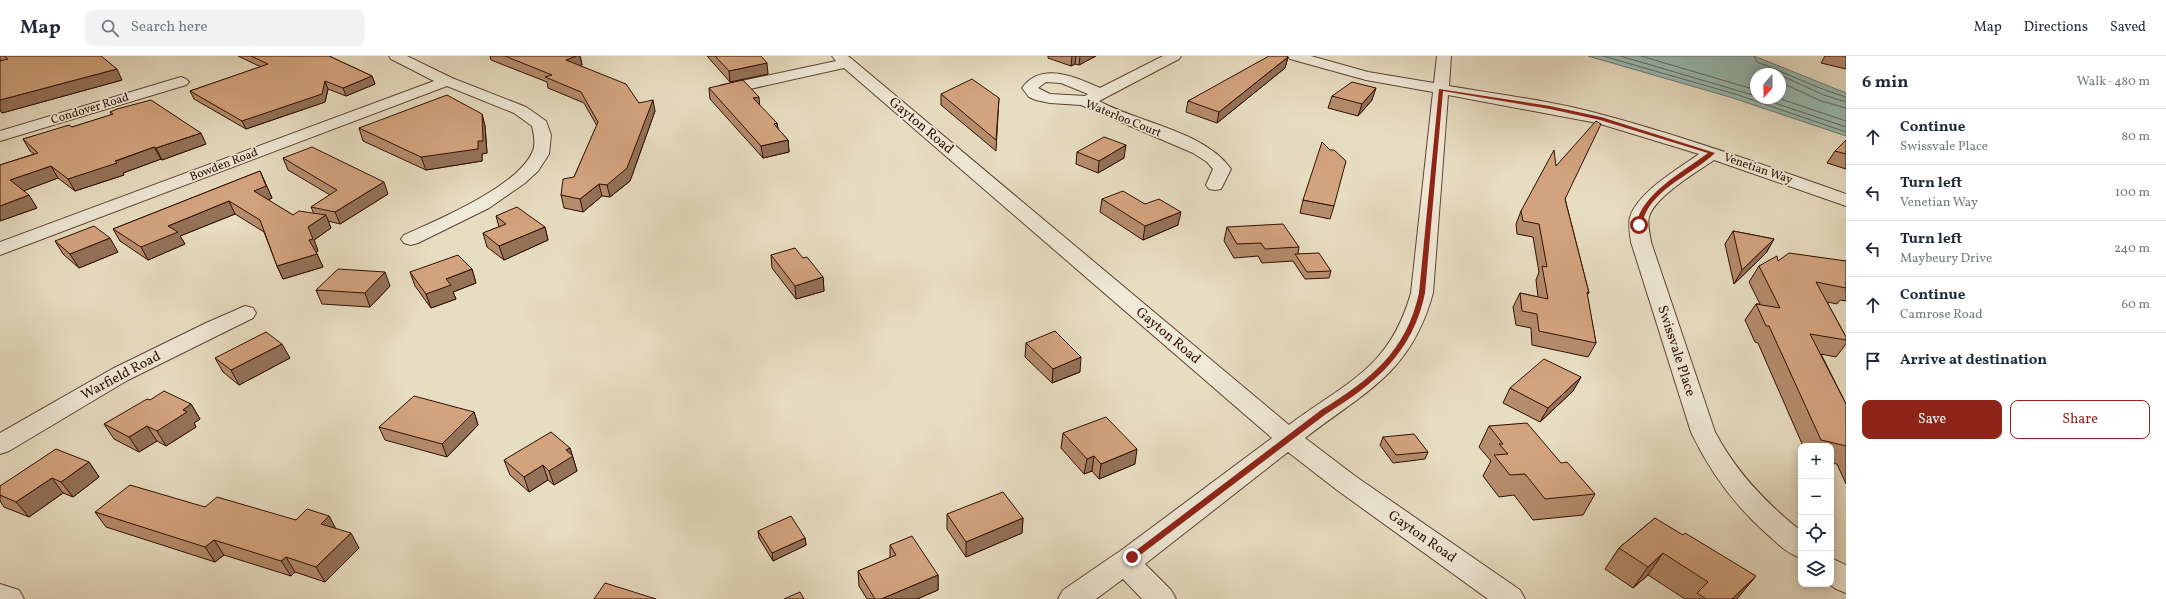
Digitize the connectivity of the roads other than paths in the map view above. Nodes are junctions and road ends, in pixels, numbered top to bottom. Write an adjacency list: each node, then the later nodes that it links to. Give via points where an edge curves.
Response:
1 (396, 56): 6 (street)
2 (1174, 56): 12 (street, Waterloo Court, via 1095,98 1106,113 1178,140 1214,159 1222,169)
3 (1295, 56): 9 (street, Venetian Way, via 1366,76)
4 (1444, 56): 9 (street)
5 (844, 60): 8 (street); 17 (street, Gayton Road)
6 (447, 81): 14 (street, via 520,110 540,124 543,136 540,154 530,168 511,184 469,212); 15 (street, Bowden Road)
7 (181, 82): 10 (street, Condover Road)
8 (723, 90)
9 (1440, 90): 11 (street, Venetian Way, via 1594,117); 17 (street, via 1422,293 1417,315 1404,342 1383,368 1349,396)
10 (0, 136)
11 (1712, 153): 13 (street, Venetian Way); 19 (street, Swissvale Place, via 1650,200 1641,214 1640,242 1711,450 1728,476 1759,511)
12 (1215, 185)
13 (1846, 200)
14 (411, 240)
15 (0, 249)
16 (246, 313): 18 (street, Warfield Road, via 136,367)
17 (1288, 438): 20 (street); 27 (street, Gayton Road, via 1346,483)
18 (0, 445)
19 (1798, 544)
20 (1125, 562): 25 (street); 26 (street)
21 (1834, 572): 22 (street)
22 (1846, 581)
23 (0, 596): 24 (street)
24 (9, 599)
25 (1073, 599)
26 (1161, 599)
27 (1510, 599)

